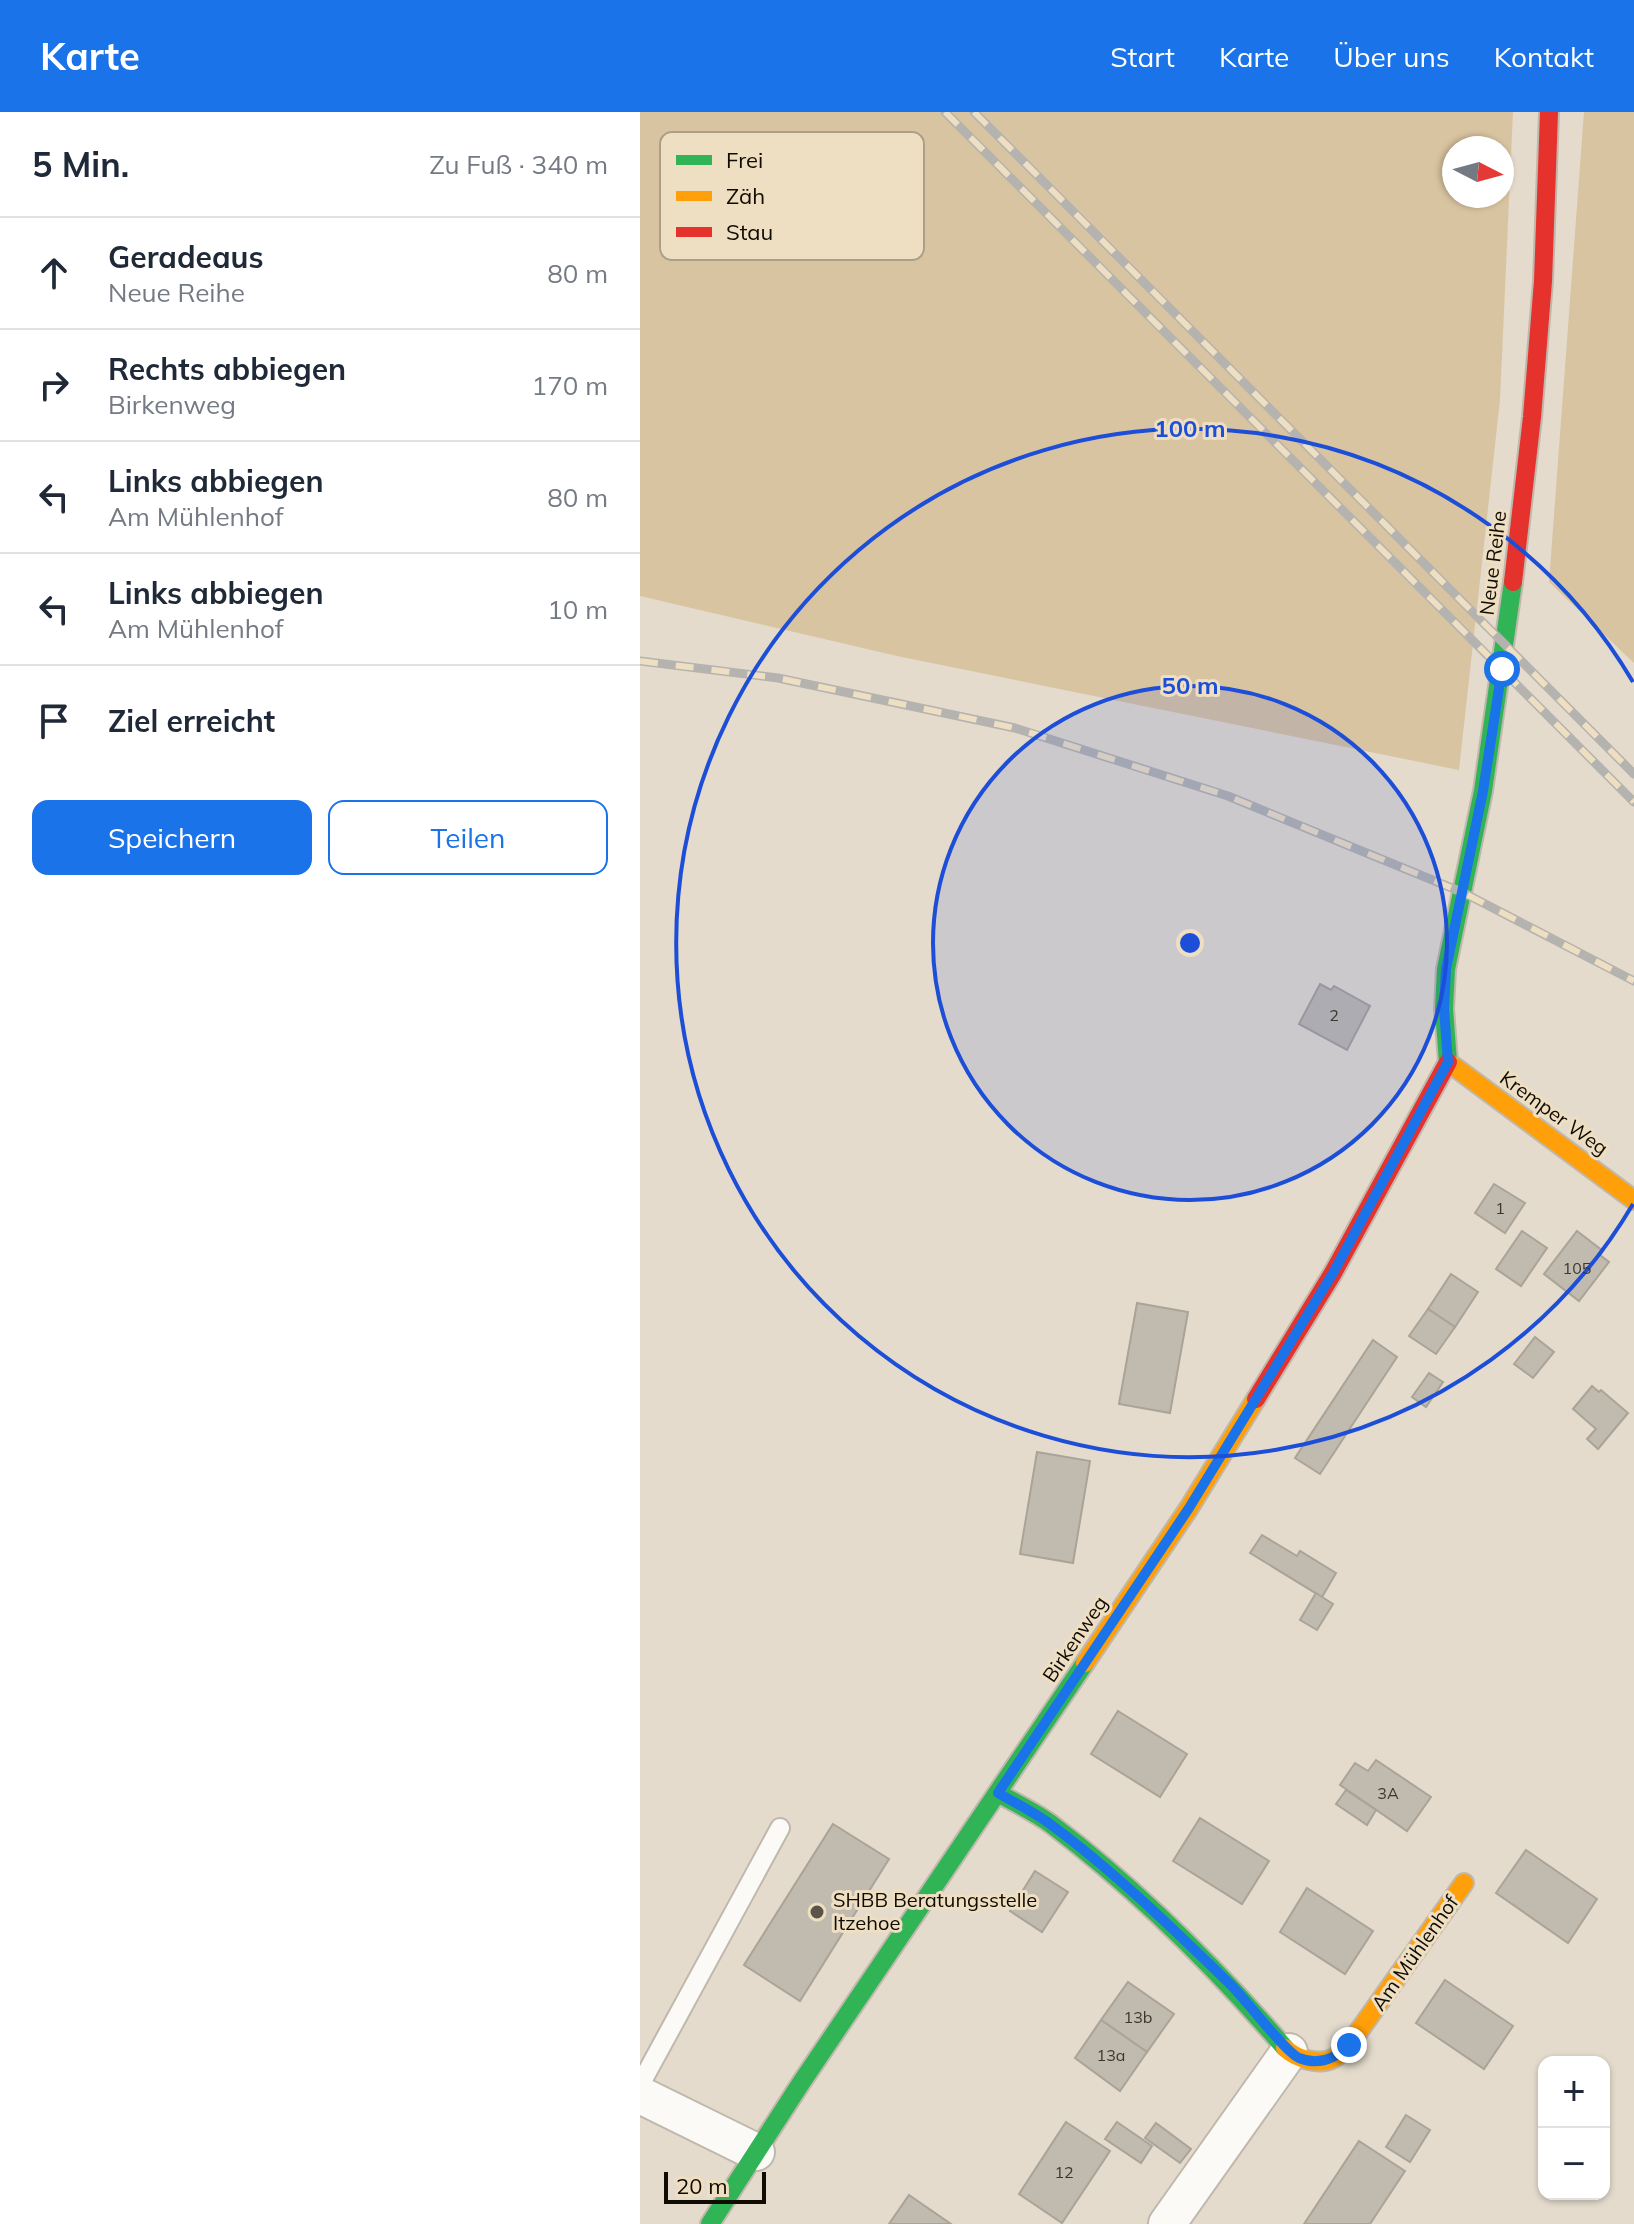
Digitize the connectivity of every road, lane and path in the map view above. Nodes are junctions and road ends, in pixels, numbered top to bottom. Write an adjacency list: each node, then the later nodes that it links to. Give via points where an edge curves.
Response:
1 (1549, 112): 2 (street, Neue Reihe, via 1532,417 1488,760 1446,969)
2 (1448, 1062): 3 (street, Kremper Weg); 4 (street, Birkenweg, via 1333,1273 1189,1508)
3 (1634, 1200)
4 (998, 1793): 7 (street, via 1049,1823 1124,1886 1231,1985); 10 (street, Birkenweg)
5 (780, 1828): 8 (lane)
6 (1464, 1883): 7 (street, Am Mühlenhof, via 1349,2045 1322,2061)
7 (1289, 2052): 12 (street)
8 (640, 2085)
9 (640, 2095): 10 (street)
10 (756, 2152): 11 (street, Birkenweg)
11 (710, 2224)
12 (1167, 2224)

